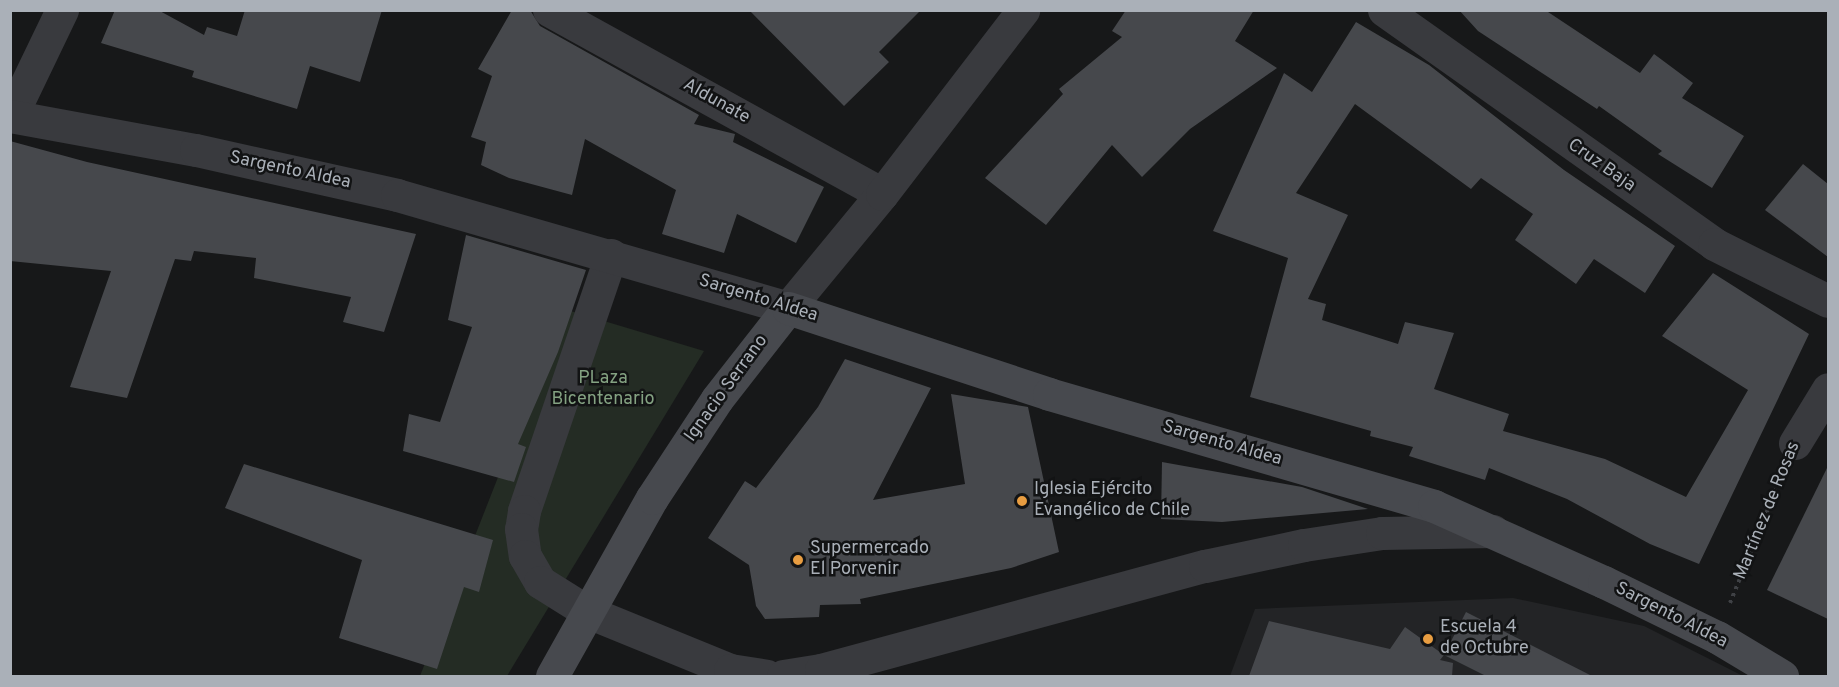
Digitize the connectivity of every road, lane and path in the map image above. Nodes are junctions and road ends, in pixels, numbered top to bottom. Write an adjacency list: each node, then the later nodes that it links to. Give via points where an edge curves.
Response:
1 (63, 10): 5 (street)
2 (549, 10): 6 (street, Aldunate)
3 (1023, 10): 6 (street, Ignacio Serrano)
4 (1384, 10): 8 (street, Cruz Baja, via 1714,244)
5 (11, 116): 7 (street, Sargento Aldea, via 327,178)
6 (882, 194): 9 (street, Ignacio Serrano)
7 (611, 255): 9 (street, Sargento Aldea); 13 (street, via 521,529 525,556 540,582)
8 (1828, 301)
9 (788, 308): 12 (main road, Sargento Aldea, via 1048,394 1422,503); 13 (main road, Ignacio Serrano, via 717,399 652,498)
10 (1828, 389): 11 (street, Martínez de Rosas)
11 (1795, 442): 14 (path, Martínez de Rosas)
12 (1492, 531): 14 (main road, Sargento Aldea); 17 (street, Sargento Aldea, via 1382,533 1304,545 1205,566 821,670)
13 (588, 612): 15 (main road, Ignacio Serrano); 16 (street, via 730,670)
14 (1717, 638): 18 (main road, Sargento Aldea)
15 (552, 676)
16 (767, 676)
17 (783, 676)
18 (1782, 676)

